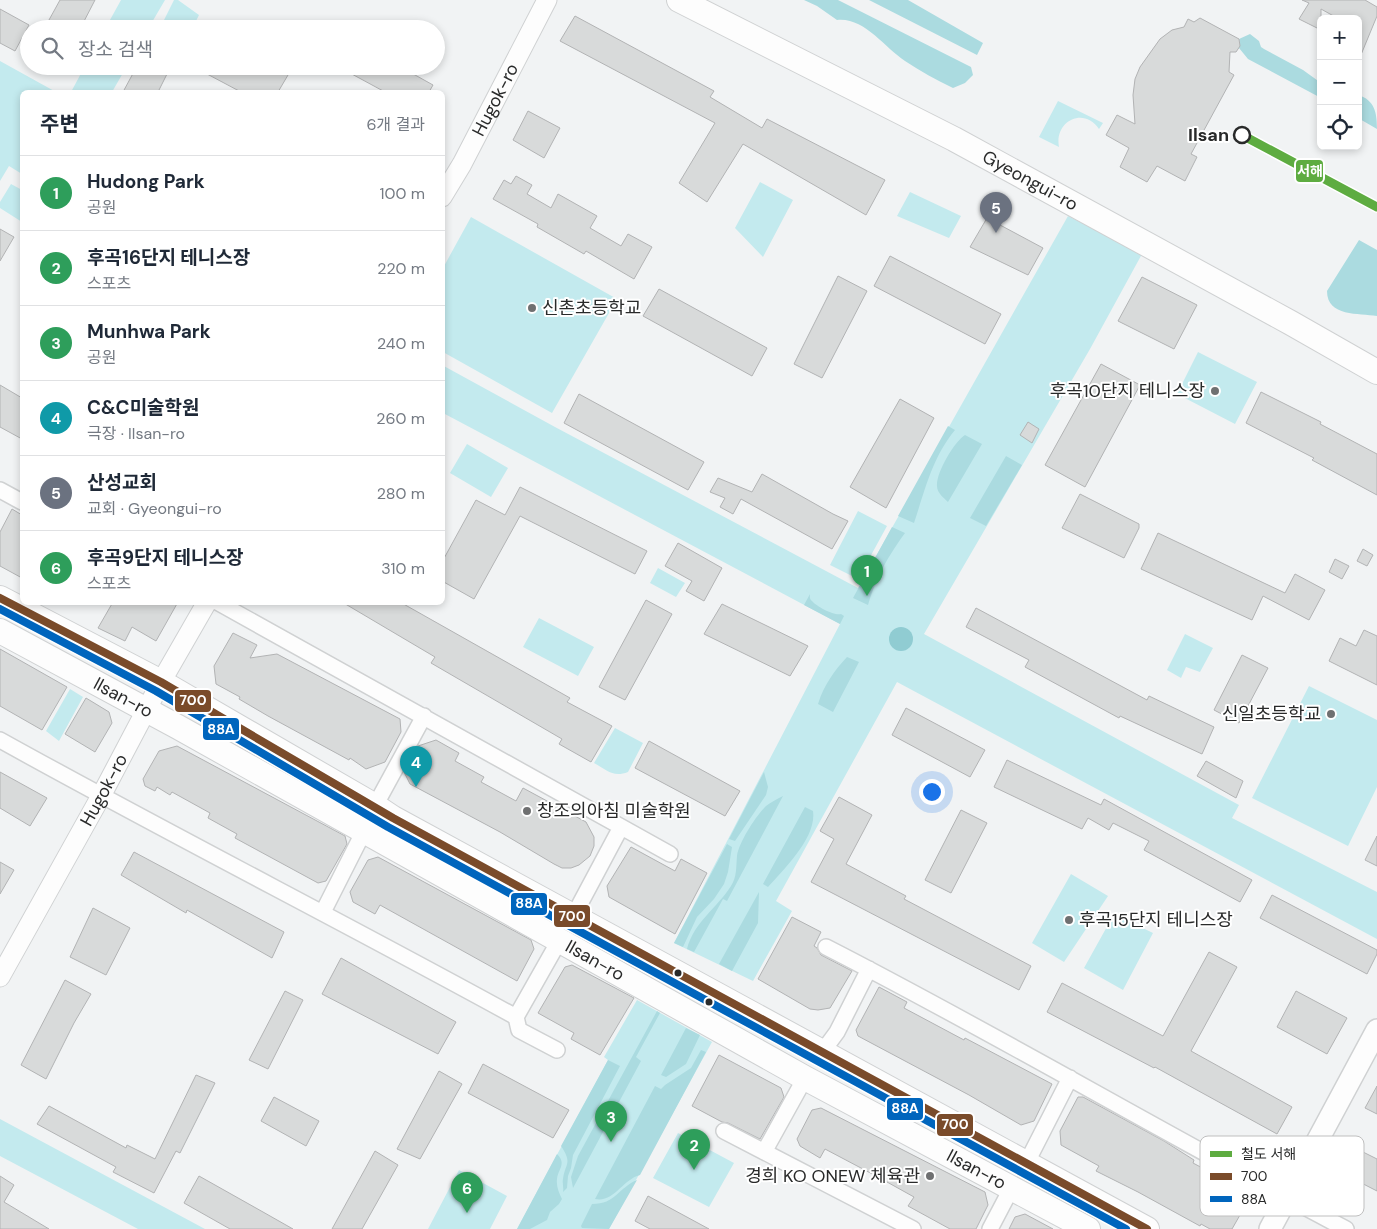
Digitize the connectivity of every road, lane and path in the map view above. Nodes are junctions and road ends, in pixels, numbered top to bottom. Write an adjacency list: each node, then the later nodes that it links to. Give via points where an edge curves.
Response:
1 (547, 0): 4 (street, Hugok-ro)
2 (679, 0): 6 (main road, Gyeongui-ro, via 963,144)
3 (716, 0): 5 (main road, Gyeongui-ro, via 959,130)
4 (445, 192)
5 (1377, 364)
6 (1377, 372)
7 (0, 490): 8 (street)
8 (20, 501)
9 (0, 598): 13 (main road, Ilsan-ro)
10 (205, 605): 13 (street, Hugok-ro)
11 (222, 605): 15 (street)
12 (0, 631): 14 (main road, Ilsan-ro)
13 (161, 682): 14 (street, Hugok-ro); 18 (main road, Ilsan-ro)
14 (148, 710): 17 (street, Hugok-ro); 20 (main road, Ilsan-ro)
15 (424, 716): 18 (street); 19 (street)
16 (0, 740): 17 (street)
17 (101, 796): 22 (street); 27 (street, Hugok-ro)
18 (376, 806): 23 (main road, Ilsan-ro)
19 (621, 827): 21 (street); 23 (street)
20 (364, 831): 22 (street); 24 (main road, Ilsan-ro)
21 (670, 854)
22 (323, 912): 28 (street)
23 (573, 917): 31 (main road, Ilsan-ro)
24 (559, 941): 28 (street); 32 (main road, Ilsan-ro)
25 (826, 947): 26 (street)
26 (869, 969): 31 (street, via 837,1032); 33 (street)
27 (0, 977)
28 (516, 1017): 30 (street, via 519,1030)
29 (1377, 1030): 35 (main road)
30 (557, 1050)
31 (823, 1051): 38 (main road, Ilsan-ro)
32 (804, 1078): 37 (street); 39 (main road, Ilsan-ro)
33 (1070, 1078): 36 (street); 38 (street)
34 (724, 1131): 37 (street)
35 (1320, 1136)
36 (1200, 1150)
37 (764, 1152): 42 (street)
38 (1026, 1164): 45 (main road, Ilsan-ro)
39 (1011, 1189): 43 (street); 44 (main road, Ilsan-ro)
40 (1277, 1216): 46 (main road)
41 (1321, 1216): 47 (street)
42 (913, 1229)
43 (990, 1229)
44 (1088, 1229)
45 (1147, 1229)
46 (1270, 1229)
47 (1346, 1229)

